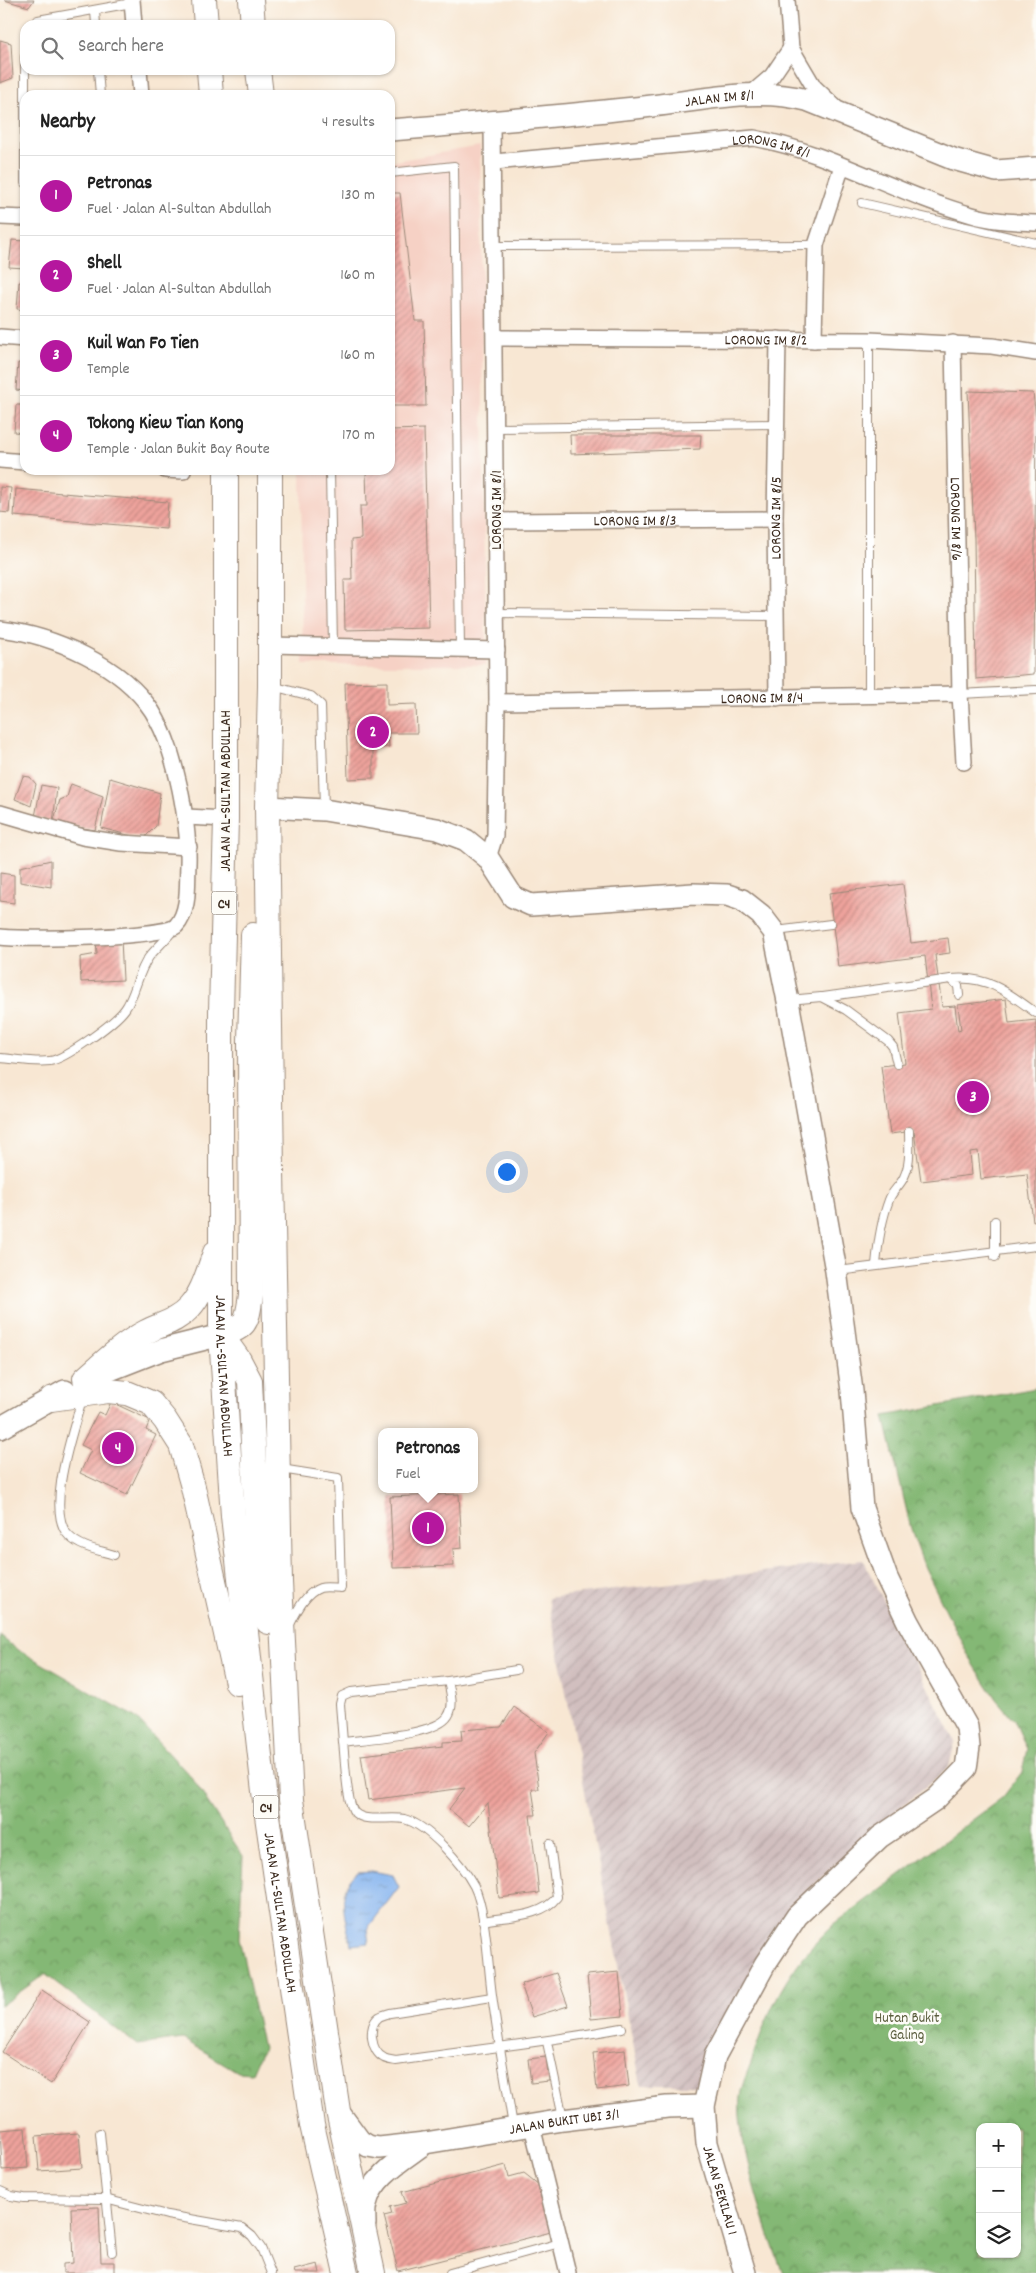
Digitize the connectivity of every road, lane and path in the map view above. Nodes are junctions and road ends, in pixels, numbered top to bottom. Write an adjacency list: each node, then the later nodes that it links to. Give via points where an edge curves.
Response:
1 (204, 0): 9 (main road)
2 (251, 0): 10 (main road)
3 (787, 0): 11 (street)
4 (132, 2): 5 (lane); 8 (street)
5 (95, 10): 6 (lane); 7 (lane)
6 (38, 20)
7 (96, 20)
8 (134, 20)
9 (206, 20)
10 (253, 20)
11 (791, 48): 22 (street, via 776,71); 23 (street, via 814,88)
12 (25, 75): 17 (lane)
13 (98, 75): 18 (lane)
14 (139, 75): 19 (street)
15 (209, 75): 20 (main road)
16 (259, 75): 21 (main road)
17 (25, 90)
18 (100, 90)
19 (140, 90)
20 (211, 90)
21 (260, 90)
22 (751, 94): 23 (street, JALAN IM 8/1, via 796,98); 24 (street, JALAN IM 8/1)
23 (847, 115): 28 (street, JALAN IM 8/1, via 970,164 996,171)
24 (492, 122): 25 (street, JALAN IM 8/1); 26 (street, LORONG IM 8/1)
25 (395, 130)
26 (494, 162): 27 (street, LORONG IM 8/1, via 754,138 785,144); 36 (street, LORONG IM 8/1)
27 (842, 166): 33 (street, LORONG IM 8/1, via 973,216); 35 (street)
28 (1036, 168)
29 (395, 172): 59 (lane, via 454,166)
30 (862, 203): 34 (lane)
31 (0, 217): 32 (street)
32 (20, 218)
33 (1036, 223)
34 (1036, 242)
35 (816, 245): 36 (lane); 41 (street)
36 (495, 246): 38 (street, LORONG IM 8/1)
37 (0, 337): 39 (street)
38 (495, 338): 40 (street, LORONG IM 8/2); 46 (street, LORONG IM 8/1)
39 (20, 339)
40 (778, 339): 41 (street, LORONG IM 8/2); 45 (street, LORONG IM 8/5)
41 (814, 340): 42 (street, LORONG IM 8/2)
42 (869, 340): 43 (street, LORONG IM 8/2); 64 (lane)
43 (953, 343): 44 (street, LORONG IM 8/2); 63 (street, LORONG IM 8/6)
44 (1036, 353)
45 (776, 424): 46 (lane); 52 (street, LORONG IM 8/5)
46 (496, 428): 53 (street, LORONG IM 8/1)
47 (0, 460): 48 (street)
48 (20, 462)
49 (226, 475): 72 (main road, JALAN AL-SULTAN ABDULLAH / C4)
50 (270, 475): 57 (main road, JALAN AL-SULTAN ABDULLAH / C4)
51 (330, 475): 58 (lane)
52 (775, 519): 53 (street, LORONG IM 8/3); 55 (street, LORONG IM 8/5)
53 (496, 521): 54 (street, LORONG IM 8/1)
54 (497, 613): 55 (lane); 60 (street, LORONG IM 8/1)
55 (776, 616): 65 (street, LORONG IM 8/5)
56 (0, 629): 71 (street, via 44,638 98,662 131,686 162,729 173,759)
57 (269, 645): 58 (street); 61 (main road, JALAN AL-SULTAN ABDULLAH / C4)
58 (333, 647): 59 (street)
59 (460, 649): 60 (street)
60 (497, 650): 66 (street, LORONG IM 8/1)
61 (270, 686): 68 (main road, JALAN AL-SULTAN ABDULLAH / C4); 69 (lane, via 311,696 321,705)
62 (1036, 690): 63 (lane)
63 (960, 694): 64 (street, LORONG IM 8/4); 67 (street)
64 (869, 696): 65 (street, LORONG IM 8/4)
65 (777, 698): 66 (street, LORONG IM 8/4)
66 (497, 702): 74 (street, LORONG IM 8/1, via 495,836)
67 (964, 762)
68 (266, 806): 69 (street); 93 (main road, via 253,938 251,1295 248,1320 239,1329); 97 (main road, JALAN AL-SULTAN ABDULLAH / C4)
69 (324, 810): 74 (street, via 438,829 466,840)
70 (0, 813): 73 (street, via 83,836 121,843)
71 (186, 817): 72 (street); 73 (street)
72 (226, 819): 88 (main road, JALAN AL-SULTAN ABDULLAH / C4, via 221,1011)
73 (189, 848): 76 (street, via 185,912)
74 (488, 858): 77 (street, via 513,897 531,905 693,894 727,895 742,900 761,915)
75 (831, 924): 77 (lane)
76 (175, 927): 78 (street, via 163,932 126,936); 84 (lane, via 148,958 133,995 113,1022 53,1061)
77 (774, 932): 82 (street, JALAN SEKILAU 1)
78 (0, 937)
79 (951, 979): 80 (lane, via 958,986); 81 (lane); 83 (lane, via 967,977 1000,987)
80 (959, 995)
81 (821, 997): 82 (lane); 85 (lane, via 846,1010 888,1041)
82 (788, 1000): 92 (street, JALAN SEKILAU 1)
83 (1036, 1013)
84 (0, 1058)
85 (897, 1064)
86 (909, 1131): 91 (lane, via 910,1157 903,1178 888,1202 878,1240)
87 (996, 1221): 90 (lane)
88 (221, 1236): 93 (main road, JALAN AL-SULTAN ABDULLAH / C4); 94 (main road, via 202,1288 190,1308 178,1318 147,1331 118,1350)
89 (1036, 1246): 90 (lane)
90 (995, 1254): 91 (lane)
91 (876, 1265): 92 (lane)
92 (836, 1271): 111 (street, JALAN SEKILAU 1, via 852,1391 862,1508 887,1578 908,1622 967,1727 966,1768 936,1798 880,1837 797,1916 765,1964 715,2056)
93 (222, 1335): 94 (street, via 160,1350); 103 (main road, via 250,1381 258,1548); 104 (main road, JALAN AL-SULTAN ABDULLAH / C4, via 235,1534)
94 (84, 1387): 95 (main road); 98 (lane, via 58,1494 61,1524 68,1535 80,1544); 104 (main road, via 126,1393 151,1403 181,1445)
95 (51, 1399): 96 (street)
96 (0, 1428)
97 (277, 1468): 99 (main road, JALAN AL-SULTAN ABDULLAH / C4); 99 (lane, via 338,1478 341,1588 320,1588 310,1594)
98 (114, 1555)
99 (284, 1636): 103 (main road, JALAN AL-SULTAN ABDULLAH / C4)
100 (516, 1670): 101 (lane)
101 (448, 1681): 102 (lane, via 452,1705 448,1717 434,1726); 102 (lane, via 350,1692 342,1696)
102 (343, 1742): 106 (lane, via 351,1806 355,1812 362,1817 402,1819 414,1823 447,1849 475,1889)
103 (291, 1800): 112 (main road, JALAN AL-SULTAN ABDULLAH / C4)
104 (266, 1809): 123 (main road, JALAN AL-SULTAN ABDULLAH / C4, via 312,2125)
105 (550, 1844): 106 (lane, via 557,1897 550,1906 538,1912)
106 (483, 1920): 107 (lane)
107 (492, 1996): 110 (lane); 110 (lane, via 390,2013 379,2017 372,2025 372,2037 376,2051 383,2058 396,2061)
108 (622, 2028): 109 (lane)
109 (547, 2042): 110 (lane); 113 (lane)
110 (500, 2046): 114 (lane)
111 (704, 2106): 113 (street, JALAN BUKIT UBI 3/1, via 667,2107); 127 (street, JALAN SEKILAU 1, via 707,2143)
112 (338, 2111): 116 (street, JALAN BUKIT UBI 3/1, via 360,2141 368,2146 379,2148); 119 (main road, JALAN AL-SULTAN ABDULLAH / C4)
113 (563, 2120): 114 (street, JALAN BUKIT UBI 3/1)
114 (523, 2128): 116 (street, JALAN BUKIT UBI 3/1); 120 (street)
115 (100, 2133): 118 (lane)
116 (425, 2143): 119 (street, via 384,2174 372,2190 366,2204)
117 (0, 2192): 118 (lane, via 24,2198)
118 (105, 2199): 121 (lane); 122 (lane, via 167,2215 242,2228 261,2248)
119 (365, 2237): 124 (main road, JALAN AL-SULTAN ABDULLAH / C4)
120 (560, 2243): 125 (lane); 126 (street)
121 (112, 2252)
122 (271, 2273)
123 (346, 2273)
124 (374, 2273)
125 (450, 2273)
126 (568, 2273)
127 (745, 2273)

